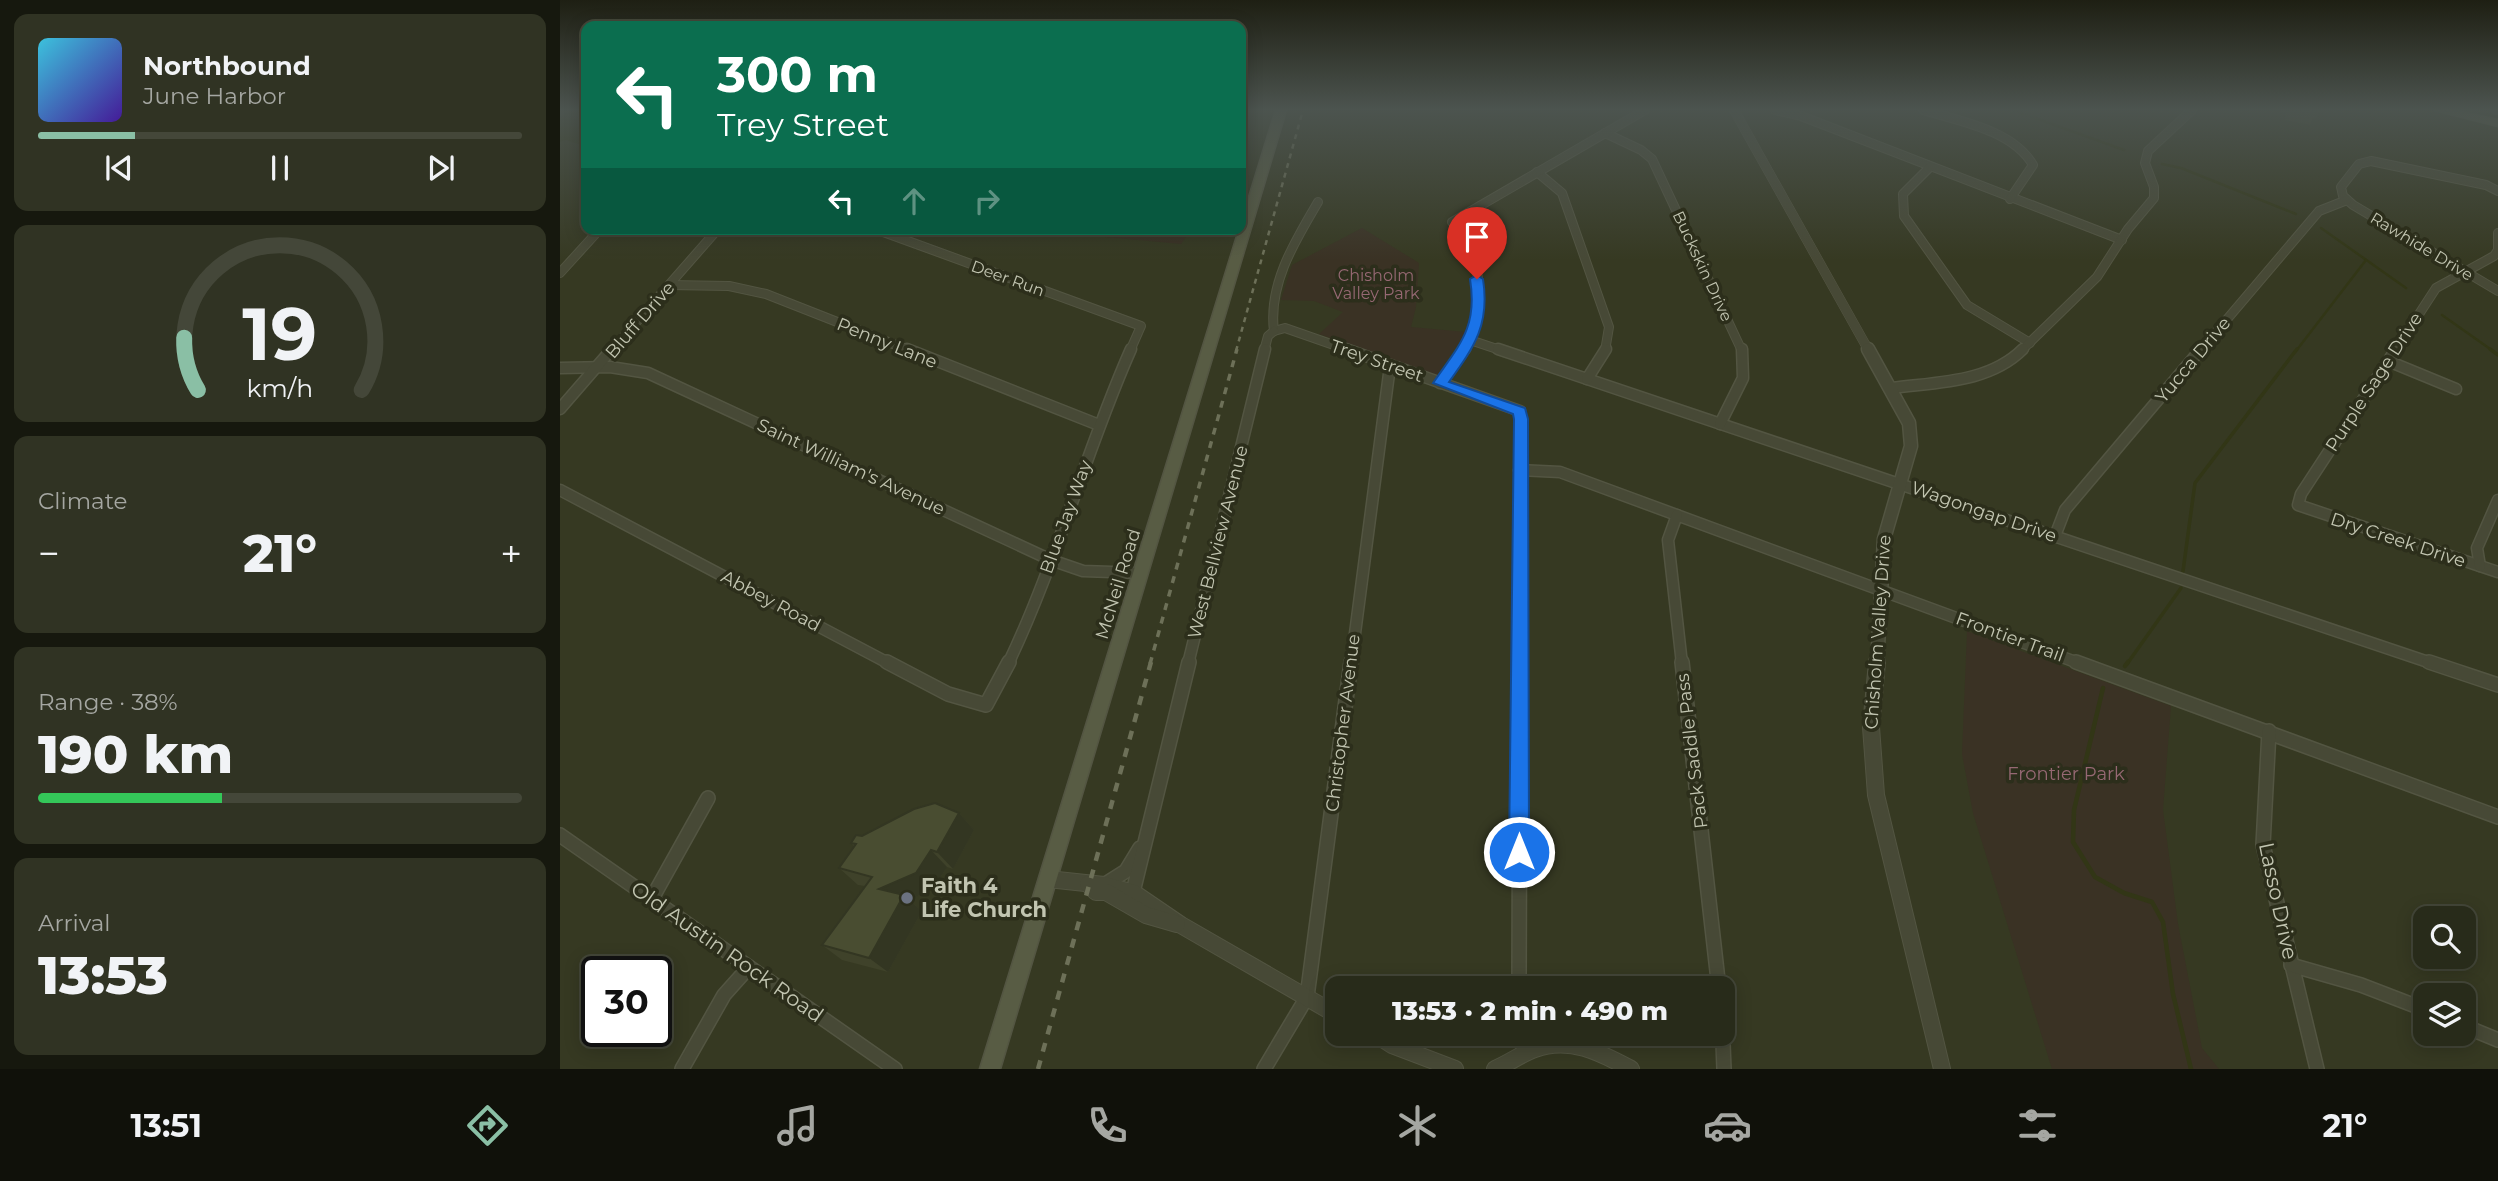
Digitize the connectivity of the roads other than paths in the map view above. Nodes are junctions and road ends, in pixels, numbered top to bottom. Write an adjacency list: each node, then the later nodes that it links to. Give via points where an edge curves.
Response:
1 (1266, 160): 14 (main road, McNeil Road)
2 (1558, 160): 9 (street)
3 (1652, 160): 38 (street, Buckskin Drive, via 1742,350 1743,378)
4 (1762, 160): 35 (street, Chisholm Valley Drive)
5 (1912, 160): 8 (street)
6 (2030, 160): 11 (street, via 2033,165)
7 (2146, 160): 20 (street, via 2154,198)
8 (1930, 167): 11 (street); 28 (street, via 1902,194 1904,216 1967,305)
9 (1537, 172): 27 (street, via 1452,222 1467,237 1473,253 1480,304); 33 (street, via 1562,193 1609,327 1608,347)
10 (2498, 191): 12 (street, via 2365,162 2341,187)
11 (2010, 199): 20 (street)
12 (2347, 201): 21 (street, Rawhide Drive); 46 (street, Yucca Drive, via 2319,211 2065,510)
13 (1318, 202): 26 (street, West Bellview Avenue, via 1292,246 1271,316)
14 (1246, 226)
15 (2498, 233): 21 (street, Purple Sage Drive, via 2493,258)
16 (595, 235): 22 (street)
17 (713, 235): 23 (street, Bluff Drive)
18 (891, 235): 25 (street, Deer Run)
19 (1243, 235): 50 (main road, McNeil Road)
20 (2122, 240): 28 (street, via 2097,277)
21 (2465, 271): 24 (street, Rawhide Drive); 29 (street, Purple Sage Drive, via 2436,288)
22 (560, 273)
23 (669, 285): 31 (street, Bluff Drive); 39 (street, Penny Lane, via 729,286 766,294)
24 (2498, 291)
25 (1141, 326): 39 (street, Blue Jay Way)
26 (1274, 331): 30 (street, Trey Street, via 1285,328); 58 (street, West Bellview Avenue, via 1268,336)
27 (1470, 340): 33 (street, Wagongap Drive); 34 (street)
28 (2030, 343): 35 (street, via 1990,373)
29 (2388, 361): 36 (street); 44 (street, Purple Sage Drive)
30 (1390, 366): 34 (street, Trey Street); 69 (street, Christopher Avenue)
31 (599, 367): 32 (street, Saint William's Avenue); 37 (street, Bluff Drive); 47 (street, Saint William's Avenue, via 648,373)
32 (560, 368)
33 (1587, 379): 38 (street, Wagongap Drive)
34 (1440, 383): 40 (street, Trey Street, via 1520,411)
35 (1892, 388): 41 (street, Chisholm Valley Drive, via 1911,435)
36 (2456, 389)
37 (560, 409)
38 (1720, 424): 41 (street, Wagongap Drive)
39 (1099, 425): 47 (street, Blue Jay Way)
40 (1519, 470): 45 (street, Frontier Trail, via 1560,472); 67 (street)
41 (1901, 484): 46 (street, Wagongap Drive); 51 (street, Chisholm Valley Drive, via 1886,525)
42 (560, 490): 53 (street, Abbey Road, via 948,694)
43 (2498, 500): 48 (street, via 2477,548)
44 (2298, 505): 48 (street, Dry Creek Drive)
45 (1677, 515): 51 (street, Frontier Trail); 68 (street, Pack Saddle Pass, via 1668,540)
46 (2055, 536): 52 (street, Wagongap Drive)
47 (1051, 560): 50 (street, Saint William's Avenue, via 1083,570); 53 (street, Blue Jay Way, via 1006,671)
48 (2480, 566): 49 (street, Dry Creek Drive)
49 (2498, 572)
50 (1141, 573): 59 (main road, McNeil Road)
51 (1883, 591): 54 (street, Frontier Trail); 86 (street, Chisholm Valley Drive, via 1871,727 1872,775)
52 (2498, 685)
53 (986, 705)
54 (2269, 731): 56 (street, Frontier Trail); 65 (street, Lasso Drive, via 2263,845)
55 (708, 798): 63 (street)
56 (2498, 817)
57 (560, 835): 63 (street, Old Austin Rock Road)
58 (1146, 839): 60 (street, via 1126,871); 62 (street, West Bellview Avenue)
59 (1048, 879): 61 (street); 80 (main road, McNeil Road)
60 (1107, 883): 61 (street); 62 (street)
61 (1088, 884): 64 (street, via 1146,915)
62 (1133, 892): 64 (street)
63 (651, 900): 66 (street, Old Austin Rock Road)
64 (1181, 925): 69 (street)
65 (2291, 965): 70 (street); 87 (street, Lasso Drive)
66 (750, 967): 78 (street, via 724,995); 79 (street, Old Austin Rock Road)
67 (1518, 976)
68 (1718, 976)
69 (1307, 997): 71 (street); 81 (street, Christopher Avenue)
70 (2413, 1005)
71 (1325, 1008)
72 (2476, 1031): 73 (street)
73 (2498, 1040)
74 (1395, 1046): 82 (street)
75 (1523, 1046): 77 (street)
76 (1723, 1046): 85 (street)
77 (1524, 1054): 83 (street); 84 (street, via 1555,1044 1584,1046)
78 (682, 1069)
79 (895, 1069)
80 (990, 1069)
81 (1264, 1069)
82 (1455, 1069)
83 (1494, 1069)
84 (1631, 1069)
85 (1724, 1069)
86 (1942, 1069)
87 (2318, 1069)

